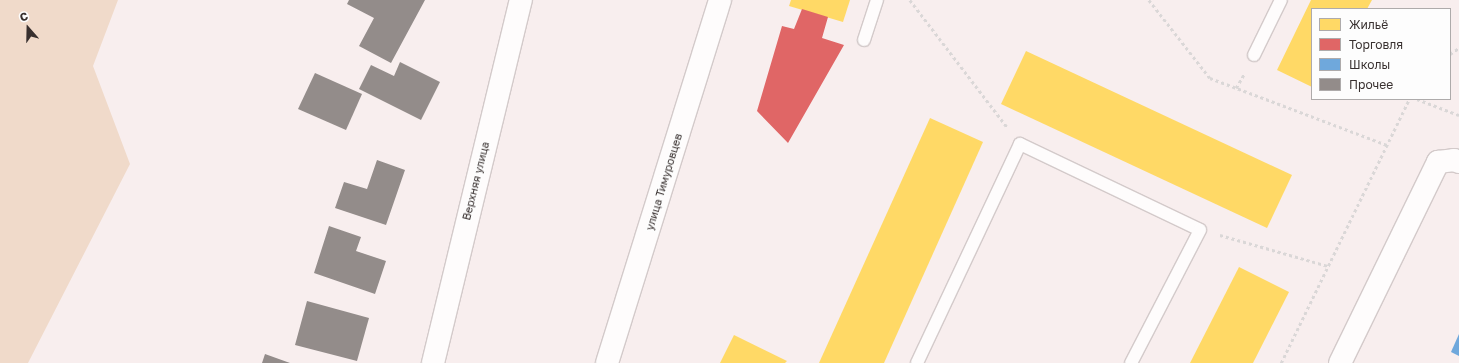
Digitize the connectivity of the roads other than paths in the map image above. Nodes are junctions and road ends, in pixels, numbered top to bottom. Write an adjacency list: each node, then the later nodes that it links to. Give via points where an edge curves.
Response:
1 (521, 0): 8 (street, Верхняя улица)
2 (720, 0): 9 (street, улица Тимуровцев)
3 (876, 0): 5 (lane)
4 (1281, 0): 6 (lane)
5 (864, 40)
6 (1254, 55)
7 (1459, 162): 12 (street, via 1438,162)
8 (433, 363)
9 (607, 363)
10 (917, 363): 11 (lane, via 1020,144 1200,230)
11 (1131, 363)
12 (1340, 363)

